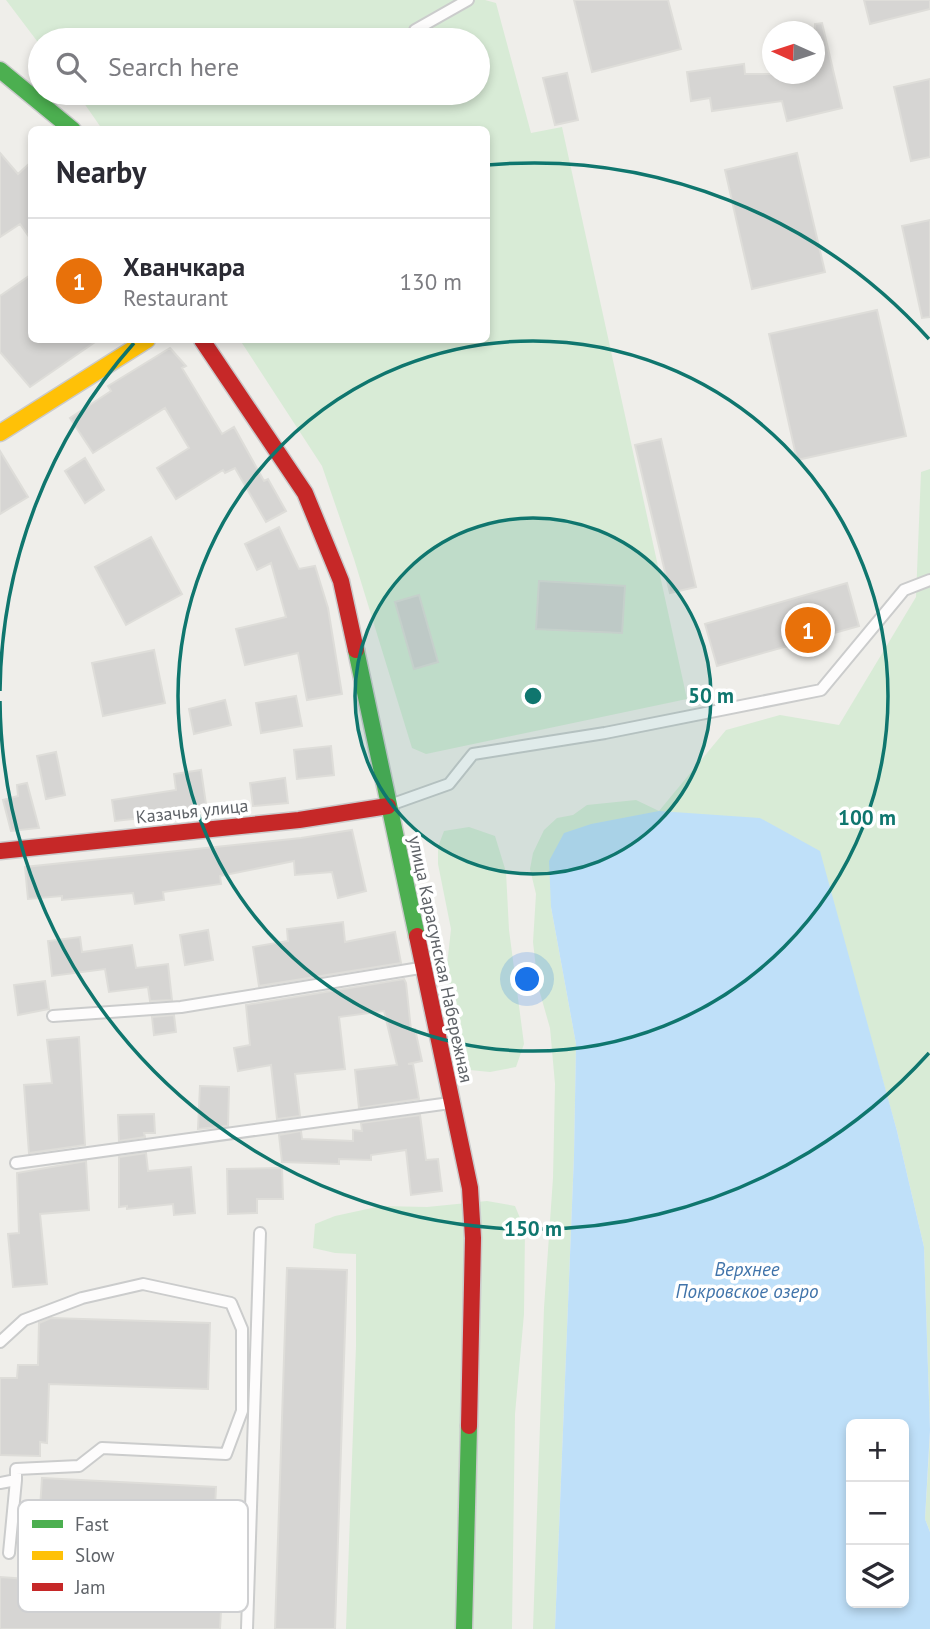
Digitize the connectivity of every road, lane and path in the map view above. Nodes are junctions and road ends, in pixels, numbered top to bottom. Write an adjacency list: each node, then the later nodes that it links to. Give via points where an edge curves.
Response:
1 (468, 0): 2 (lane)
2 (419, 28)
3 (0, 70): 4 (street)
4 (28, 93)
5 (43, 105): 6 (street)
6 (69, 126)
7 (142, 343): 9 (street)
8 (204, 343): 11 (street, улица Карасунская Набережная, via 305,493 341,581)
9 (0, 433)
10 (930, 579): 11 (lane, via 904,590 821,690 473,754 449,785)
11 (388, 806): 12 (street, Казачья улица, via 299,820); 13 (street, улица Карасунская Набережная)
12 (0, 851)
13 (422, 968): 14 (lane, via 181,1007); 15 (street, улица Карасунская Набережная)
14 (53, 1016)
15 (453, 1102): 16 (lane); 23 (street, улица Карасунская Набережная, via 470,1188 473,1238)
16 (16, 1163)
17 (260, 1233): 22 (lane)
18 (0, 1342): 19 (lane, via 24,1320 82,1298 143,1284 231,1303 242,1329 242,1411 226,1454 102,1448 79,1466 16,1469)
19 (16, 1480): 20 (lane); 21 (lane)
20 (0, 1483)
21 (9, 1553)
22 (248, 1599)
23 (464, 1629)

